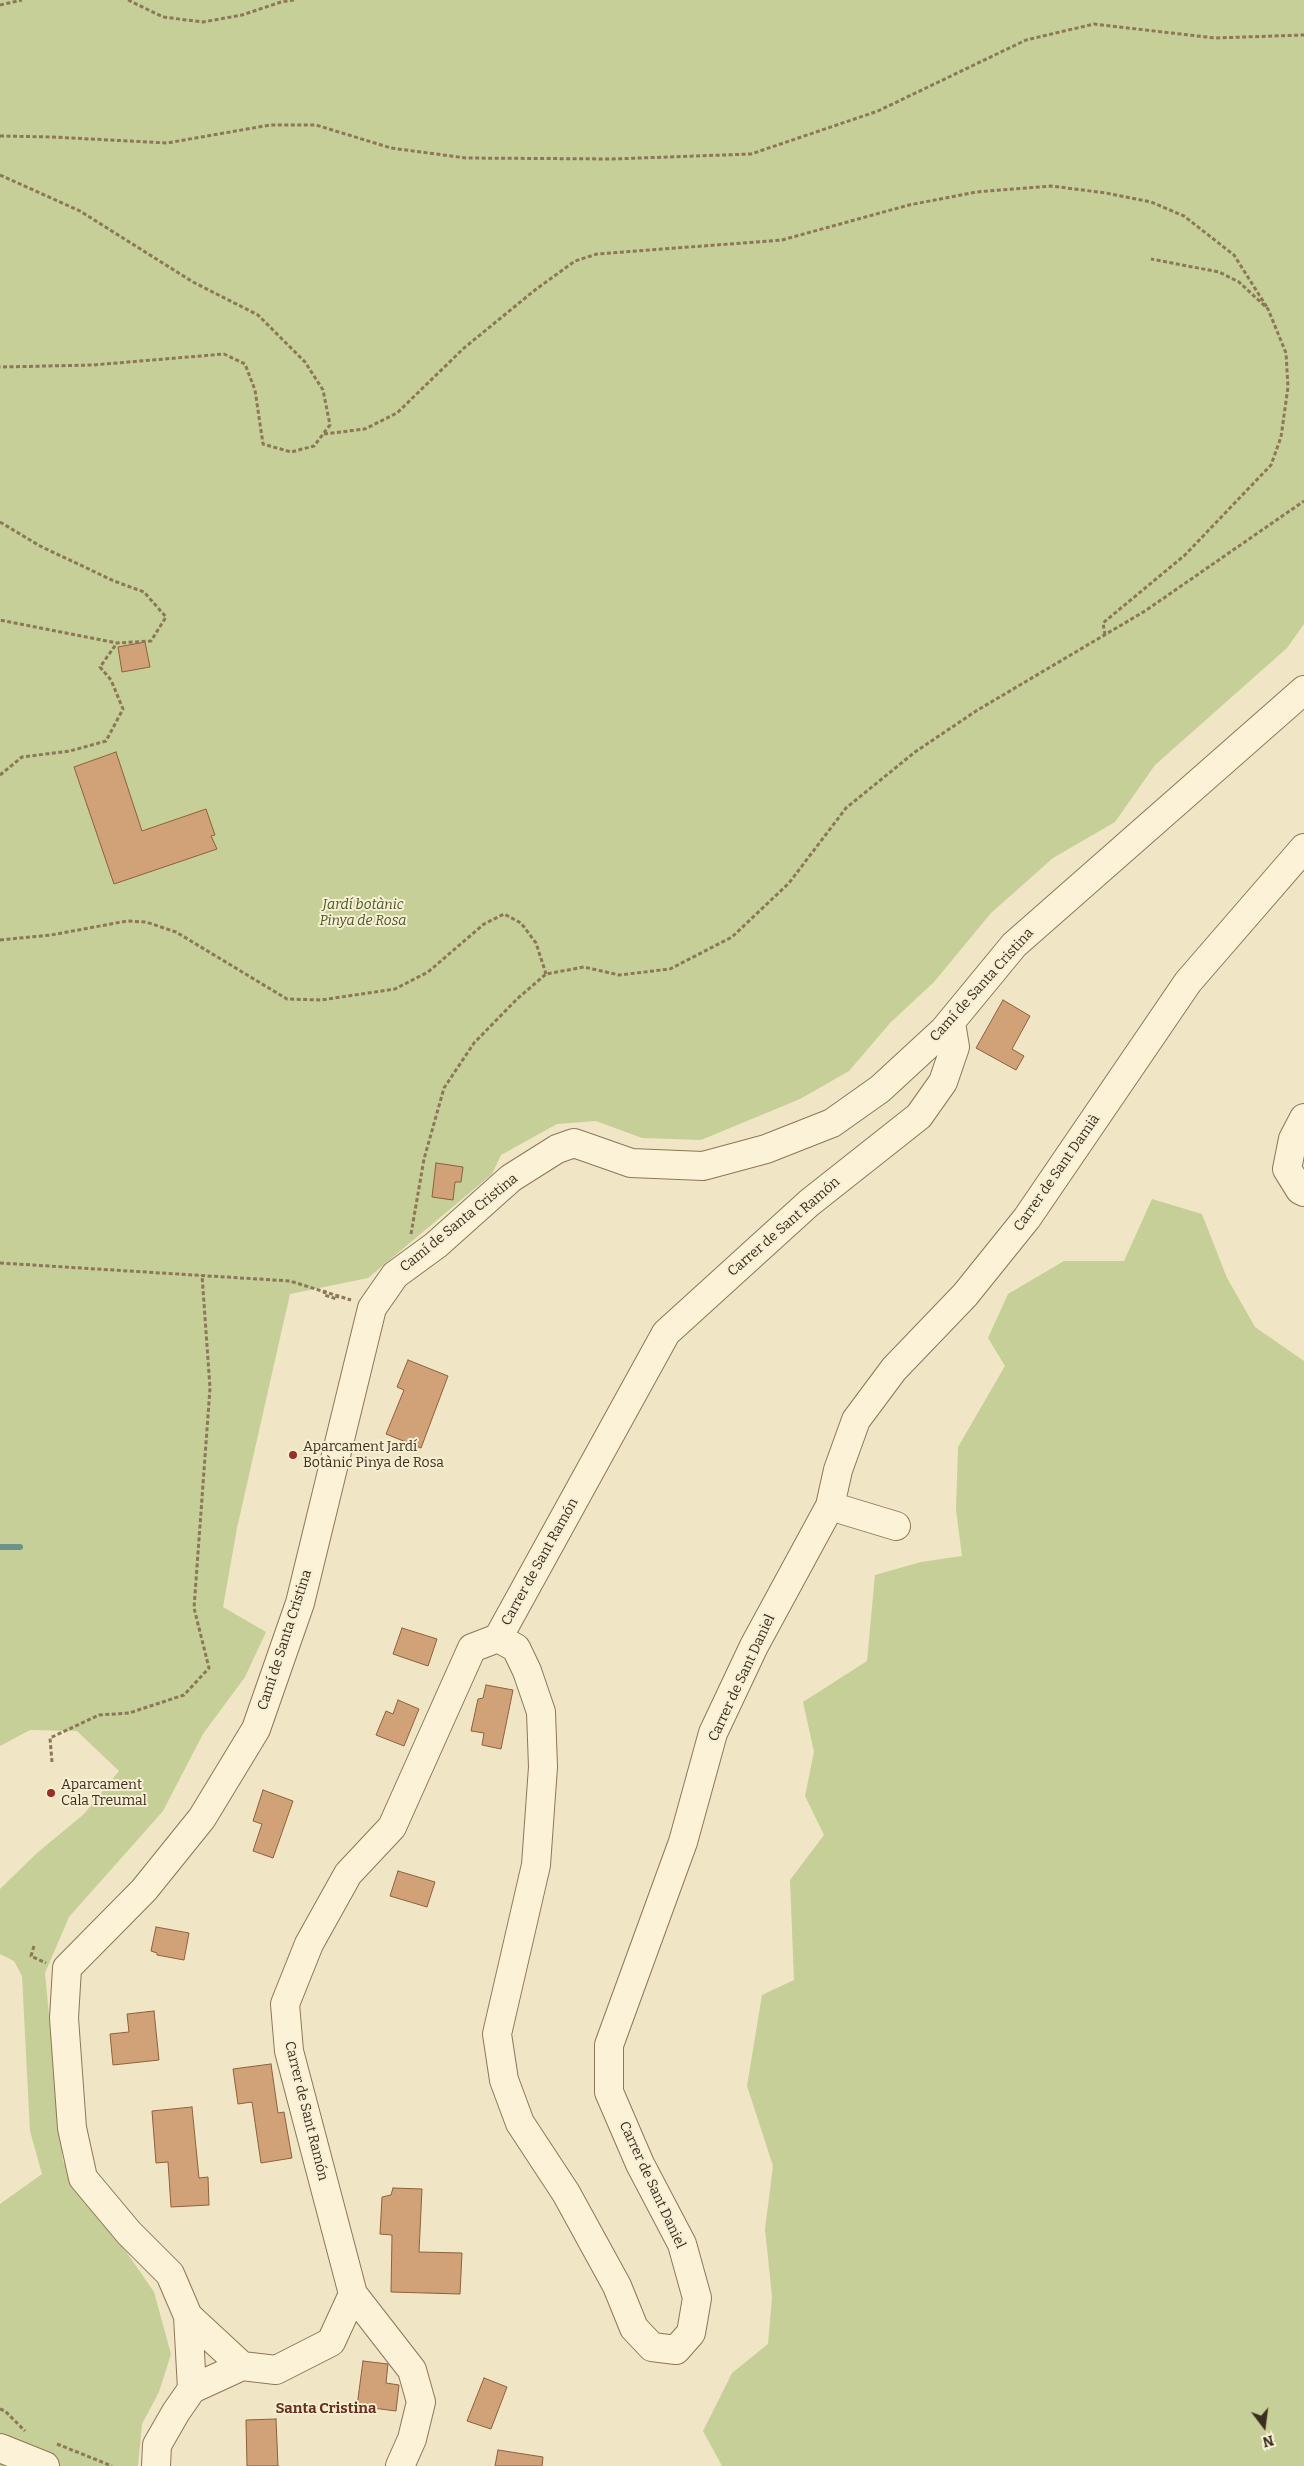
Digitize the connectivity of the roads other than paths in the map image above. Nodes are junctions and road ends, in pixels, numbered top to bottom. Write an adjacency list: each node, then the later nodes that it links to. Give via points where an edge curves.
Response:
1 (1304, 690): 3 (street, Camí de Santa Cristina, via 1014,945)
2 (1304, 848): 6 (street, Carrer de Sant Damià, via 1188,982 1027,1218 966,1296 894,1369 856,1420 838,1470)
3 (951, 1023): 8 (street, Carrer de Sant Ramón, via 955,1047 943,1082 919,1116 809,1203 666,1332); 10 (street, Camí de Santa Cristina, via 880,1089 832,1123 766,1149 703,1166 631,1163 574,1143 558,1149 511,1178 436,1245 395,1275 372,1308 300,1602 256,1729 202,1818 144,1890 67,1968 64,2018 72,2128 83,2178 129,2233 170,2274)
4 (1304, 1118): 5 (street, via 1293,1139 1288,1169)
5 (1304, 1192)
6 (830, 1506): 7 (street); 8 (street, Carrer de Sant Daniel, via 754,1646 713,1733 683,1842 609,2045 609,2092 640,2164 682,2244 697,2298 691,2333 676,2350 652,2347 634,2328 616,2286 566,2194 520,2123 504,2080 497,2034 536,1866 543,1767 541,1712 527,1671 516,1648)
7 (896, 1526)
8 (498, 1638): 9 (street, Carrer de Sant Ramón, via 472,1648 392,1827 348,1874 309,1944 284,2004 289,2051)
9 (353, 2294): 11 (street, via 331,2342 276,2370); 16 (street, via 412,2370 421,2402 412,2439)
10 (188, 2316): 11 (street); 12 (street, Camí de Santa Cristina)
11 (242, 2366): 12 (street)
12 (192, 2389): 15 (street, via 157,2445)
13 (0, 2448): 14 (street)
14 (48, 2454)
15 (156, 2466)
16 (400, 2466)

